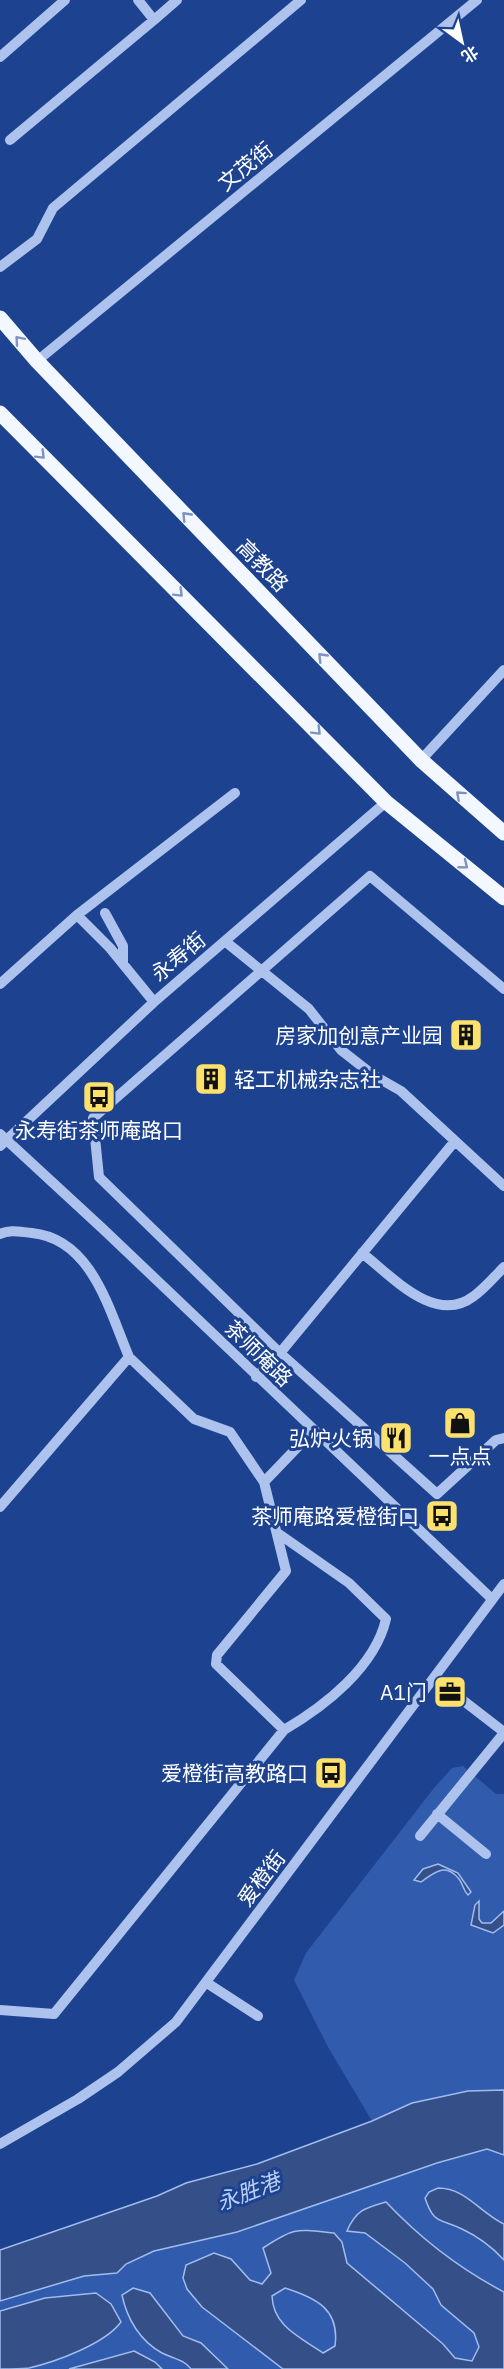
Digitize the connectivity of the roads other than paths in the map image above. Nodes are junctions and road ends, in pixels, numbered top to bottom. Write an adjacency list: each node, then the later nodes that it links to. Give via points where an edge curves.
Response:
1 (65, 0): 7 (street)
2 (138, 0): 6 (street)
3 (177, 0): 6 (street)
4 (301, 0): 9 (street, via 53,207 37,239)
5 (477, 0): 11 (street, 文茂街)
6 (154, 20): 8 (street)
7 (0, 57)
8 (9, 140)
9 (0, 267)
10 (0, 318): 11 (main road, 高教路, one-way to 10)
11 (37, 361): 14 (main road, 高教路, one-way to 11)
12 (0, 413): 16 (main road, one-way to 16)
13 (504, 670): 14 (street)
14 (421, 760): 17 (main road, 高教路, one-way to 14)
15 (235, 793): 20 (street)
16 (386, 801): 18 (main road, one-way to 18); 21 (street, 永寿街)
17 (504, 832)
18 (504, 898)
19 (105, 913): 22 (street, via 123,946)
20 (77, 915): 22 (street); 24 (street)
21 (226, 942): 23 (street); 26 (street, 永寿街)
22 (123, 964): 26 (street)
23 (260, 969): 25 (street, via 370,876); 28 (street, via 309,1010 341,1050 401,1091); 33 (street, via 93,1118 99,1177)
24 (0, 984)
25 (504, 989)
26 (154, 1002): 27 (street, 永寿街)
27 (2, 1140): 35 (street, 茶师庵路)
28 (456, 1141): 29 (street); 31 (street)
29 (504, 1186)
30 (0, 1234): 34 (street, via 8,1230 60,1241 92,1271)
31 (362, 1253): 32 (street, via 434,1305 453,1306 473,1297); 33 (street)
32 (504, 1267)
33 (280, 1353): 35 (street); 37 (street, via 437,1494 496,1440)
34 (129, 1357): 38 (street, via 194,1419 230,1432); 39 (street)
35 (256, 1377): 36 (street, 茶师庵路)
36 (313, 1431): 38 (street); 42 (street, 茶师庵路)
37 (504, 1438)
38 (264, 1482): 40 (street)
39 (0, 1508)
40 (279, 1534): 44 (street, via 286,1571 217,1655 216,1664); 44 (street, via 349,1583 386,1619 382,1634 360,1668 318,1710)
41 (504, 1584): 42 (street, 爱橙街)
42 (492, 1599): 43 (street, 爱橙街)
43 (434, 1678): 45 (street); 49 (street, 爱橙街)
44 (284, 1730): 50 (street, via 54,2014)
45 (504, 1732): 46 (street)
46 (437, 1814): 47 (street); 48 (street)
47 (420, 1836)
48 (486, 1854)
49 (207, 1983): 51 (street); 52 (street, 爱橙街, via 176,2022 118,2072)
50 (0, 2010)
51 (258, 2016)
52 (0, 2144)

